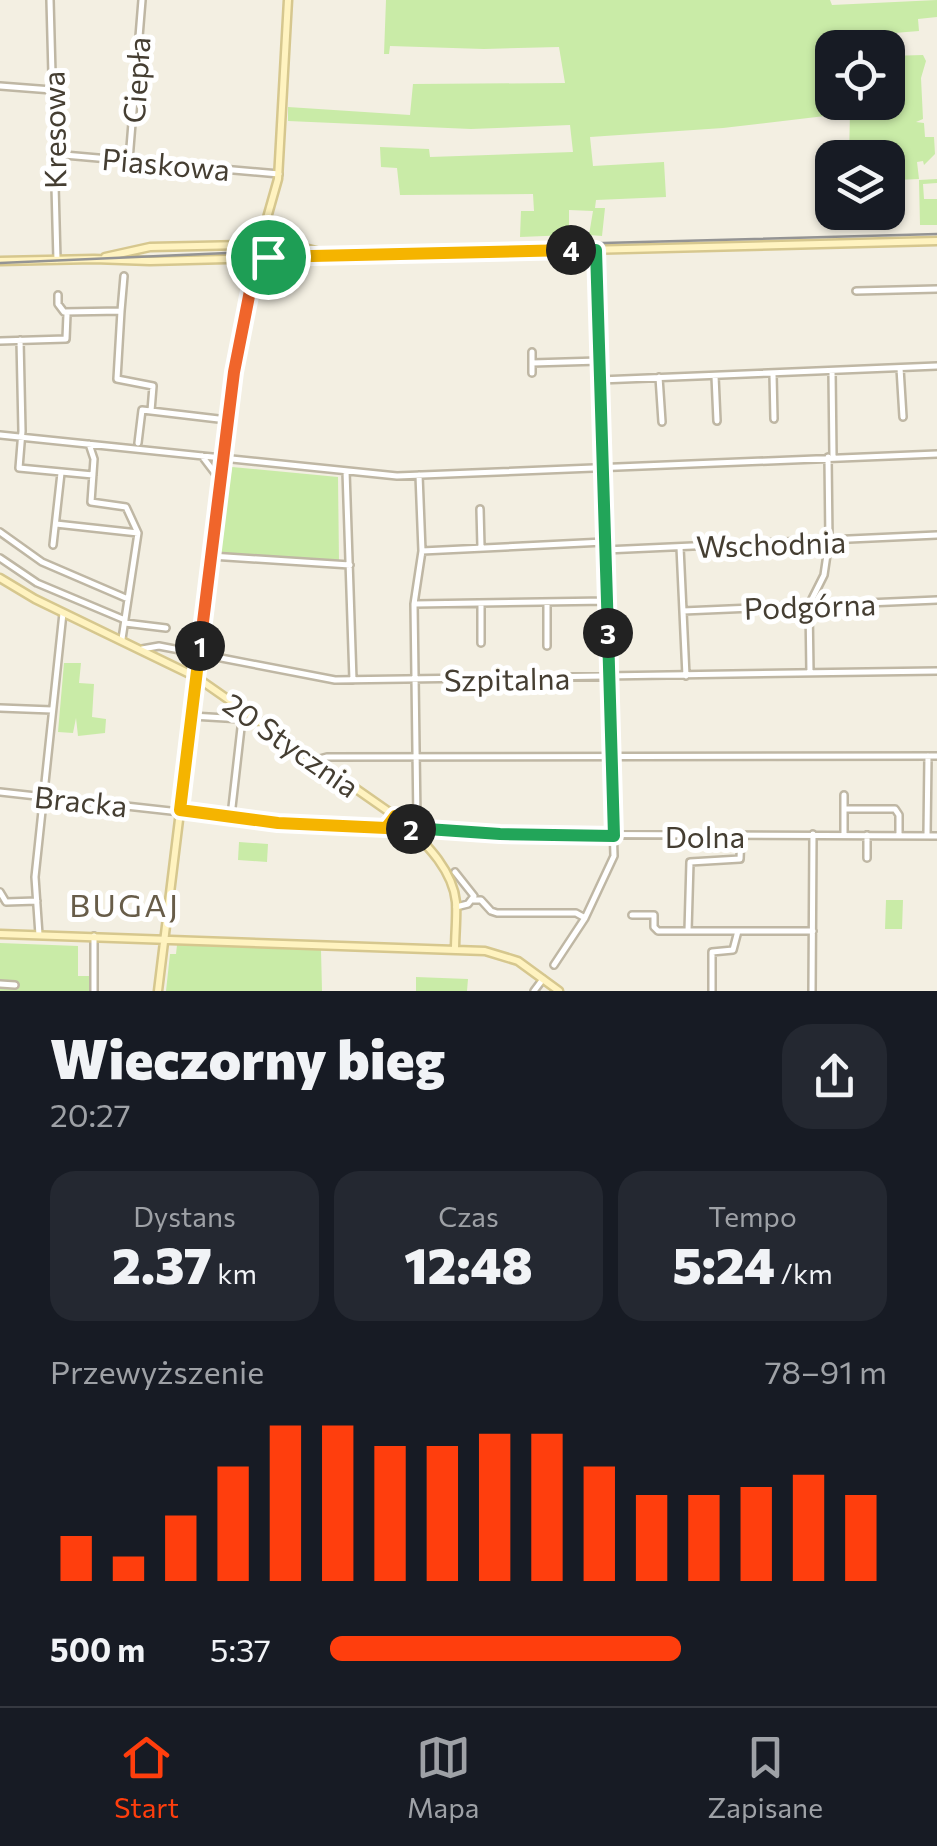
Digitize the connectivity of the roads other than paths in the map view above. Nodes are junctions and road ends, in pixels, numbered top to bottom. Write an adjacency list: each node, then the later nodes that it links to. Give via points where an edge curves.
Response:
1 (50, 0): 5 (street, Kresowa)
2 (142, 0): 7 (street, Ciepła)
3 (288, 0): 8 (street)
4 (0, 86): 5 (street)
5 (52, 90): 6 (street, Kresowa)
6 (54, 154): 7 (street, Piaskowa); 17 (street, Kresowa)
7 (129, 160): 8 (street, Piaskowa)
8 (279, 174): 9 (street)
9 (266, 222): 11 (street, via 270,236); 12 (street)
10 (937, 241): 13 (street)
11 (285, 244): 12 (street); 14 (street)
12 (258, 246): 15 (street); 16 (street, via 151,247)
13 (596, 250): 14 (street); 28 (street)
14 (340, 256): 15 (street)
15 (252, 257): 16 (street); 41 (street)
16 (94, 259): 17 (street)
17 (56, 260): 18 (street)
18 (0, 261)
19 (124, 276): 23 (street)
20 (937, 290): 21 (street)
21 (856, 292)
22 (58, 295): 24 (street)
23 (121, 311): 24 (street); 38 (street, via 117,380 152,384)
24 (67, 312): 25 (street, via 67,338)
25 (20, 340): 26 (street); 45 (street)
26 (0, 341)
27 (532, 352): 29 (street)
28 (600, 361): 29 (street); 37 (street)
29 (532, 363): 33 (street)
30 (937, 366): 31 (street)
31 (900, 368): 32 (street); 39 (street)
32 (832, 372): 34 (street); 50 (street)
33 (532, 373)
34 (772, 374): 35 (street); 40 (street)
35 (714, 376): 36 (street); 42 (street)
36 (659, 378): 37 (street); 43 (street)
37 (600, 380): 52 (street)
38 (150, 411): 41 (street); 47 (street, via 142,410)
39 (903, 417)
40 (774, 419)
41 (228, 420): 51 (street)
42 (717, 421)
43 (662, 422)
44 (0, 435): 45 (street)
45 (22, 437): 46 (street); 54 (street, via 18,468)
46 (89, 444): 49 (street); 55 (street)
47 (138, 444)
48 (937, 454): 50 (street)
49 (202, 456): 51 (street); 57 (street)
50 (831, 457): 52 (street); 63 (street)
51 (223, 458): 53 (street); 57 (street)
52 (604, 466): 56 (street); 65 (street)
53 (346, 471): 56 (street); 71 (street)
54 (62, 472): 55 (street); 59 (street)
55 (94, 475): 61 (street, via 92,502 126,507)
56 (419, 475): 68 (street)
57 (220, 481): 69 (street)
58 (480, 509): 66 (street)
59 (56, 524): 61 (street); 64 (street)
60 (0, 532): 73 (street, via 42,562)
61 (138, 533): 73 (street)
62 (937, 535): 63 (street, Wschodnia)
63 (829, 541): 67 (street, Wschodnia); 79 (street, via 824,575)
64 (54, 544)
65 (605, 546): 66 (street, Wschodnia); 67 (street, Wschodnia); 75 (street)
66 (481, 547): 68 (street, Wschodnia)
67 (680, 547): 80 (street)
68 (422, 551): 77 (street)
69 (211, 556): 71 (street); 88 (street)
70 (0, 558): 82 (street, via 38,583)
71 (350, 565): 95 (street)
72 (0, 578): 81 (street, 20 Stycznia)
73 (128, 599): 82 (street)
74 (937, 600): 79 (street, Podgórna)
75 (607, 601): 76 (street); 91 (street)
76 (546, 602): 78 (street); 86 (street)
77 (414, 604): 78 (street); 94 (street)
78 (481, 604): 85 (street)
79 (809, 605): 80 (street, Podgórna); 90 (street)
80 (684, 610): 92 (street)
81 (63, 613): 84 (street, 20 Stycznia); 97 (street)
82 (125, 621): 83 (street); 84 (street)
83 (166, 628)
84 (122, 640): 87 (street, 20 Stycznia)
85 (482, 643)
86 (547, 646)
87 (142, 649): 88 (street, Szpitalna); 93 (street, 20 Stycznia)
88 (199, 654): 93 (street); 95 (street, Szpitalna)
89 (937, 671): 90 (street, Szpitalna)
90 (810, 673): 92 (street, Szpitalna)
91 (610, 676): 92 (street, Szpitalna); 94 (street, Szpitalna); 100 (street)
92 (686, 676)
93 (196, 677): 98 (street, 20 Stycznia); 99 (street)
94 (415, 679): 95 (street, Szpitalna); 101 (street)
95 (353, 680)
96 (0, 708): 97 (street)
97 (54, 710): 107 (street)
98 (244, 715): 99 (street); 104 (street, 20 Stycznia); 110 (street)
99 (192, 716): 109 (street)
100 (612, 754): 101 (street); 102 (street); 118 (street)
101 (416, 756): 104 (street); 112 (street)
102 (928, 756): 103 (street); 119 (street)
103 (937, 756)
104 (316, 760): 111 (street, 20 Stycznia)
105 (0, 792): 107 (street, Bracka)
106 (844, 795): 108 (street)
107 (44, 796): 109 (street, Bracka); 125 (street)
108 (844, 809): 115 (street); 117 (street, via 896,809)
109 (180, 810): 110 (street, Bracka); 135 (street)
110 (230, 816): 111 (street, Bracka, via 386,828)
111 (395, 816): 112 (street, 20 Stycznia)
112 (414, 832): 118 (street, Dolna); 126 (street, 20 Stycznia, via 449,878)
113 (741, 834): 114 (street, Dolna); 118 (street, Dolna); 129 (street, via 740,859 690,862)
114 (813, 834): 115 (street, Dolna); 131 (street)
115 (844, 835): 116 (street, Dolna)
116 (867, 835): 117 (street, Dolna); 121 (street)
117 (899, 835): 119 (street, Dolna)
118 (614, 836): 128 (street, via 614,856)
119 (928, 836): 120 (street, Dolna)
120 (937, 836)
121 (868, 858)
122 (455, 872): 124 (street)
123 (0, 892): 125 (street, via 6,902)
124 (473, 900): 126 (street); 128 (street, via 496,913)
125 (37, 902): 133 (street)
126 (456, 906): 136 (street, 20 Stycznia)
127 (632, 916): 129 (street, via 654,915 658,930)
128 (586, 918): 137 (street)
129 (688, 931): 130 (street)
130 (738, 931): 131 (street); 145 (street, via 733,950 712,952)
131 (813, 931): 146 (street)
132 (0, 934): 133 (street)
133 (39, 935): 134 (street)
134 (94, 936): 135 (street); 141 (street)
135 (164, 939): 136 (street); 142 (street)
136 (455, 950): 138 (street, via 507,956)
137 (554, 965)
138 (542, 979): 143 (street); 144 (street)
139 (0, 984): 140 (street)
140 (15, 984)
141 (94, 991)
142 (158, 991)
143 (534, 991)
144 (559, 991)
145 (712, 991)
146 (812, 991)

